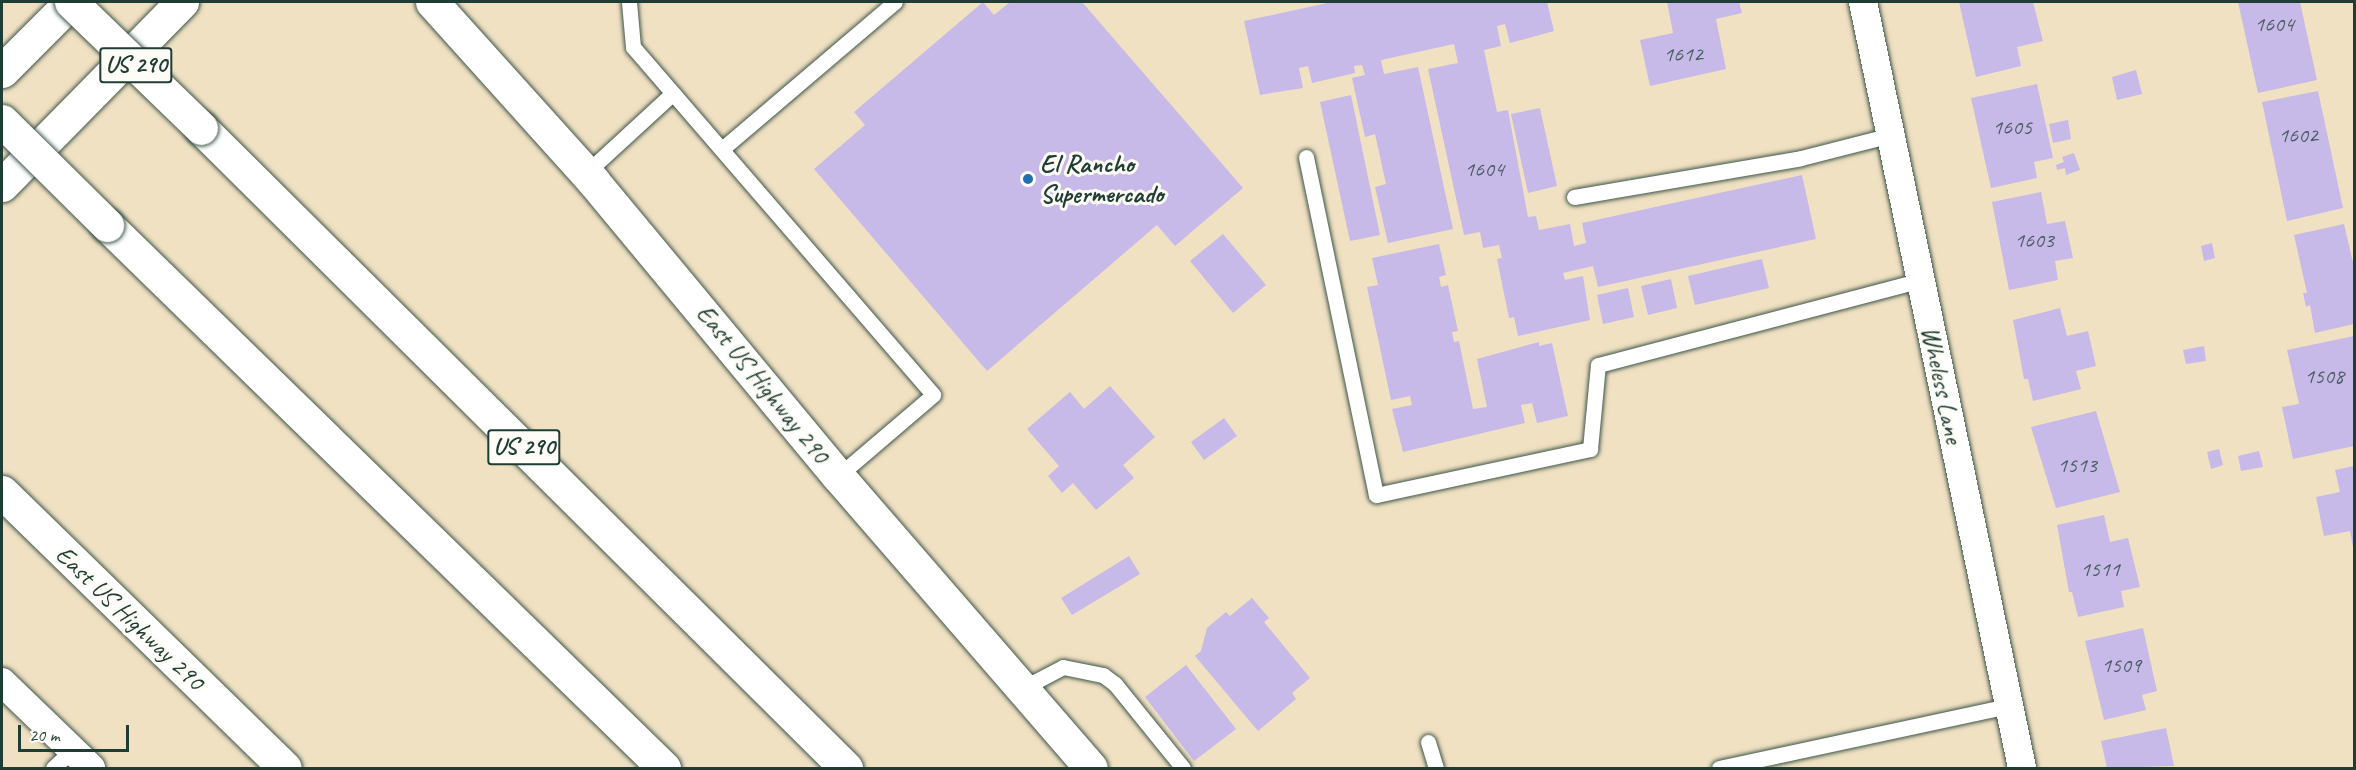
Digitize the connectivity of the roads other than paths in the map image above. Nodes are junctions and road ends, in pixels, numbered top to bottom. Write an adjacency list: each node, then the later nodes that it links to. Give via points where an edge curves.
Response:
1 (71, 2): 7 (main road); 26 (main road, US 290, bridge)
2 (182, 2): 14 (main road)
3 (432, 2): 13 (main road, East US Highway 290)
4 (629, 2): 8 (lane, via 633,47)
5 (895, 2): 11 (lane)
6 (1863, 2): 10 (street, Wheless Lane)
7 (2, 71)
8 (673, 93): 11 (lane); 13 (lane)
9 (2, 121): 25 (main road, bridge)
10 (1891, 135): 15 (lane, via 1801,158); 16 (street, Wheless Lane)
11 (722, 149): 17 (lane, via 933,395)
12 (1306, 156): 16 (lane, via 1376,495 1590,449 1598,365)
13 (585, 173): 17 (main road, East US Highway 290)
14 (2, 185)
15 (1574, 196)
16 (1921, 280): 21 (street, Wheless Lane)
17 (838, 476): 20 (main road, East US Highway 290)
18 (2, 492): 24 (main road, East US Highway 290)
19 (2, 682): 23 (street)
20 (1023, 688): 27 (main road, East US Highway 290); 28 (lane, via 1063,667 1103,675 1115,684)
21 (2009, 706): 30 (lane); 31 (street, Wheless Lane)
22 (1428, 742): 29 (lane)
23 (72, 762)
24 (285, 768)
25 (664, 768)
26 (846, 768)
27 (1091, 768)
28 (1183, 768)
29 (1436, 768)
30 (1719, 768)
31 (2022, 768)

